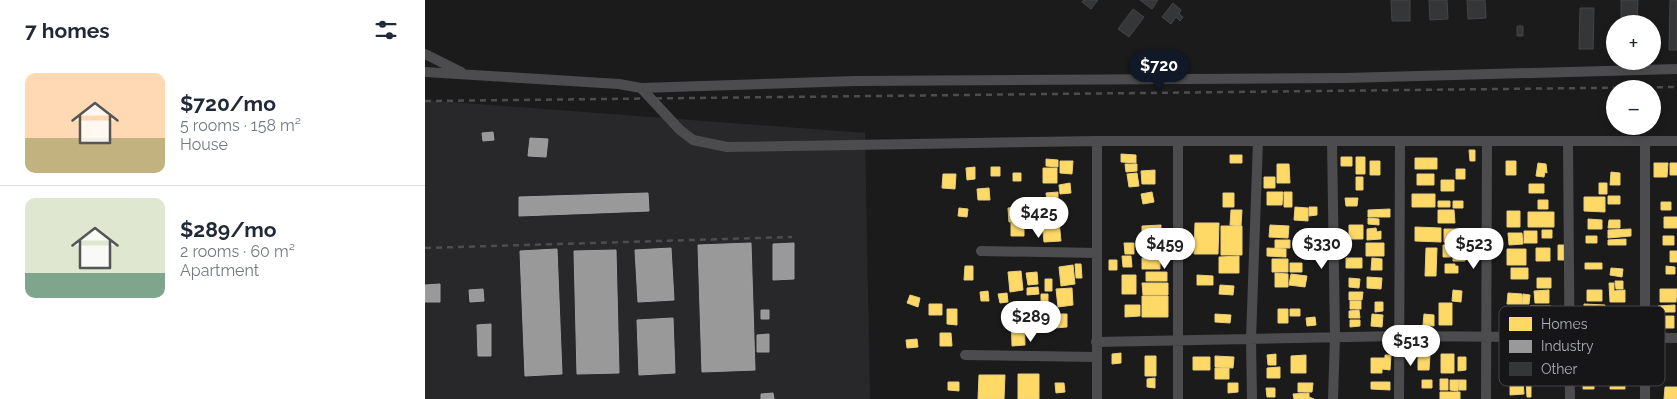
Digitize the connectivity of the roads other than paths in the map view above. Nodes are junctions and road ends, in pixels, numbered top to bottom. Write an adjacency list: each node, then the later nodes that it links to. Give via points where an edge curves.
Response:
1 (425, 54): 4 (street)
2 (1677, 69): 5 (street, via 1346,78 855,81)
3 (425, 72): 4 (street)
4 (464, 74): 5 (street)
5 (641, 88): 6 (street, via 679,130 693,140 727,147)
6 (1097, 141): 7 (street); 16 (street)
7 (1178, 141): 8 (street); 24 (street)
8 (1258, 141): 9 (street); 23 (street)
9 (1332, 141): 10 (street); 20 (street)
10 (1400, 141): 11 (street); 19 (street)
11 (1487, 141): 12 (street); 21 (street)
12 (1568, 141): 13 (street); 17 (street)
13 (1645, 141): 14 (street); 18 (street)
14 (1677, 141)
15 (981, 251): 16 (street)
16 (1097, 253): 25 (street)
17 (1571, 306)
18 (1645, 306)
19 (1399, 336): 20 (street); 21 (street); 34 (street)
20 (1335, 337): 23 (street); 33 (street)
21 (1486, 338): 22 (street); 35 (street)
22 (1499, 338)
23 (1251, 339): 24 (street); 32 (street)
24 (1177, 340): 25 (street); 31 (street)
25 (1096, 342): 27 (street)
26 (965, 354): 27 (street)
27 (1096, 357): 30 (street)
28 (1570, 386): 36 (street)
29 (1645, 386): 37 (street)
30 (1097, 399)
31 (1178, 399)
32 (1252, 399)
33 (1333, 399)
34 (1399, 399)
35 (1486, 399)
36 (1570, 399)
37 (1645, 399)

